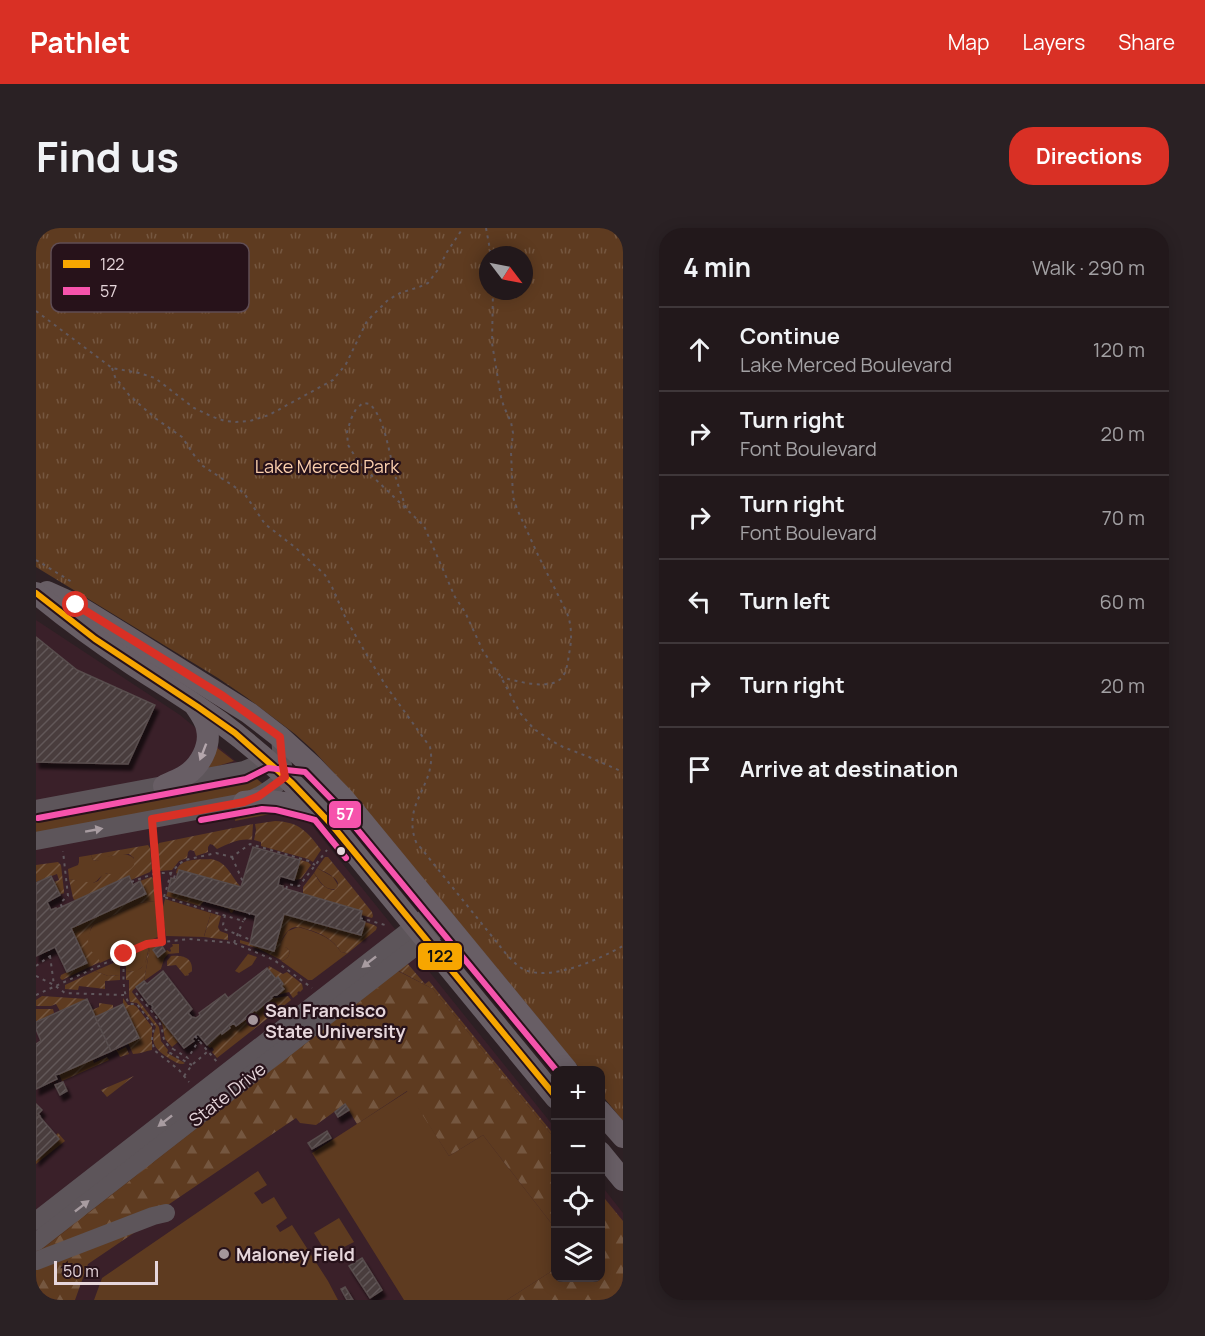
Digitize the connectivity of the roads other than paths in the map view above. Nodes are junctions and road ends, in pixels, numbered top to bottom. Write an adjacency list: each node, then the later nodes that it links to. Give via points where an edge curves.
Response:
1 (36, 587): 4 (main road, via 76,605 155,653)
2 (36, 593): 3 (main road, via 117,654)
3 (193, 704): 6 (main road); 7 (main road, one-way to 7, via 207,728 205,751 192,770)
4 (280, 737): 5 (main road); 6 (street)
5 (309, 764): 6 (street); 12 (main road, via 344,799)
6 (278, 765): 7 (street, via 256,765); 8 (street, via 259,796); 10 (main road)
7 (164, 786): 9 (street)
8 (244, 802): 10 (main road, via 277,801); 11 (street, one-way to 8)
9 (36, 809)
10 (320, 812): 13 (main road)
11 (36, 841)
12 (441, 917): 13 (street, State Drive); 14 (main road)
13 (420, 933): 15 (main road); 21 (street, State Drive, one-way to 21, via 322,999); 22 (street, State Drive, one-way to 13)
14 (563, 1066)
15 (551, 1093)
16 (605, 1117): 17 (main road)
17 (623, 1137)
18 (605, 1158): 19 (main road)
19 (623, 1180)
20 (165, 1213): 23 (street)
21 (36, 1221)
22 (36, 1242)
23 (36, 1261)

